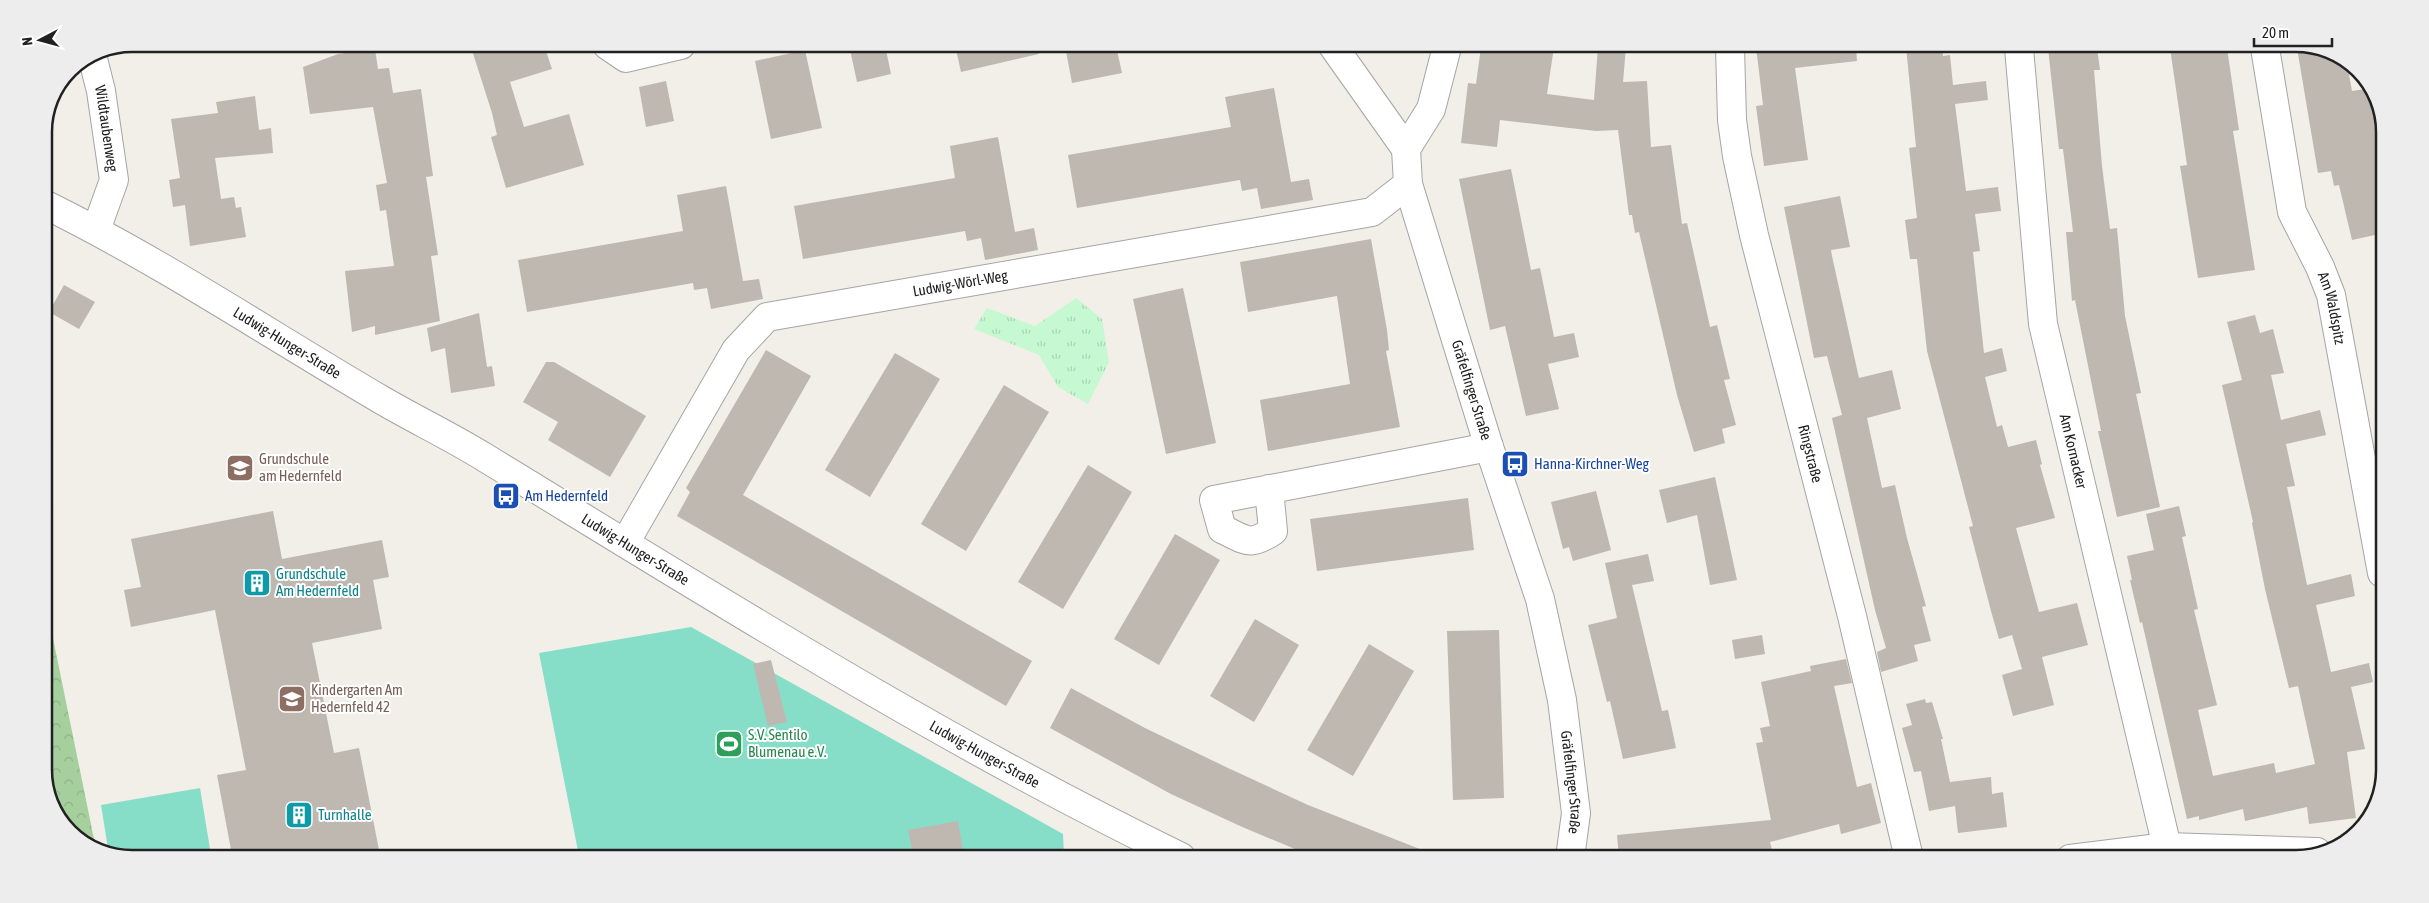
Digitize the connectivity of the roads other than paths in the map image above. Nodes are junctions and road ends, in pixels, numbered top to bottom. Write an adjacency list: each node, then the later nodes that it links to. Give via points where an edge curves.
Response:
1 (617, 52): 2 (street, via 626,58)
2 (651, 52)
3 (1338, 52): 9 (street)
4 (1445, 52): 9 (street, via 1431,109)
5 (1730, 52): 20 (street, Ringstraße, via 1732,120 1740,173 1852,616)
6 (2019, 52): 17 (street, Am Kornacker, via 2043,324)
7 (2266, 52): 15 (street, Am Waldspitz, via 2292,212 2331,295)
8 (94, 63): 12 (street, Wildtaubenweg, via 114,180)
9 (1406, 149): 10 (street, Gräfelfinger Straße)
10 (1408, 184): 13 (street, Gräfelfinger Straße); 16 (street, Ludwig-Wörl-Weg, via 1372,212 767,317 736,350)
11 (52, 208): 12 (street)
12 (96, 230): 16 (street, Ludwig-Hunger-Straße)
13 (1490, 447): 14 (street); 19 (street, Gräfelfinger Straße, via 1540,599 1562,700 1576,813)
14 (1270, 490)
15 (2376, 540)
16 (625, 543): 18 (street, Ludwig-Hunger-Straße, via 1010,768)
17 (2167, 847): 21 (street); 22 (street)
18 (1168, 850)
19 (1571, 850)
20 (1907, 850)
21 (2143, 850)
22 (2257, 850)

